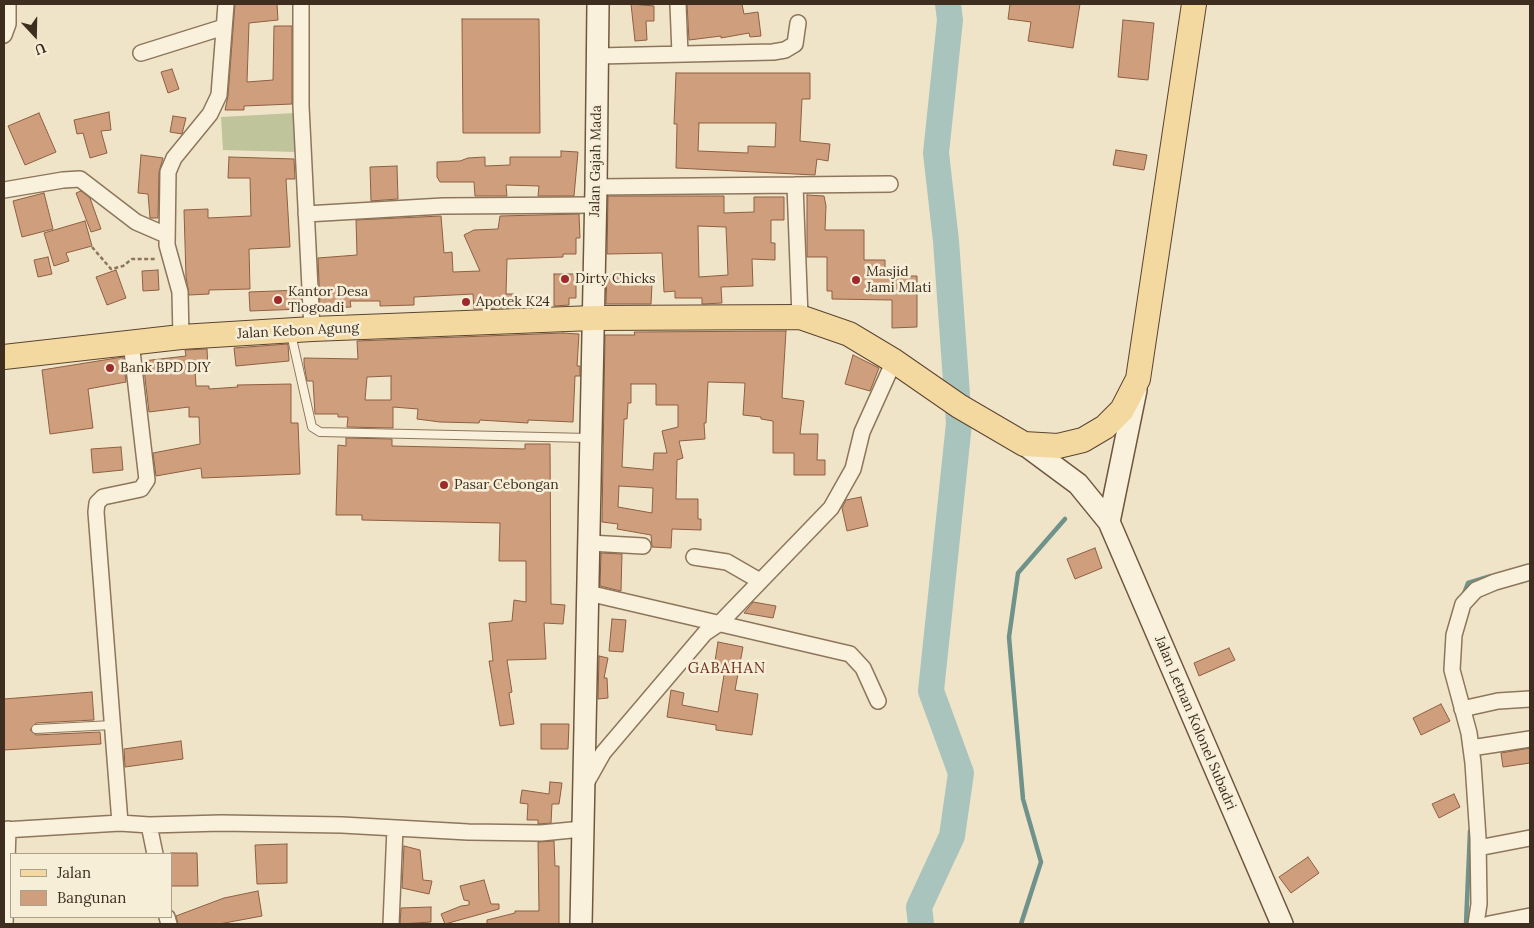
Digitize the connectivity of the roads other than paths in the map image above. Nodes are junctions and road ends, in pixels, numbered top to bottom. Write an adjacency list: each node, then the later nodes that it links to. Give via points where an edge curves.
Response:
1 (8, 4): 9 (street, via 8,24)
2 (226, 4): 8 (street)
3 (301, 4): 17 (street)
4 (598, 4): 12 (main road, Jalan Gajah Mada)
5 (678, 4): 11 (street)
6 (1193, 4): 26 (main road)
7 (798, 23): 11 (street, via 797,41 785,50)
8 (224, 27): 10 (street); 18 (street, via 219,95 210,114 174,158 168,172)
9 (4, 35)
10 (141, 53)
11 (680, 54): 12 (street)
12 (598, 56): 16 (main road, Jalan Gajah Mada)
13 (890, 184): 14 (street)
14 (795, 185): 16 (street); 19 (street)
15 (4, 190): 18 (street, via 80,179 136,222)
16 (596, 196): 17 (street); 20 (main road, Jalan Gajah Mada)
17 (306, 214): 21 (street)
18 (166, 236): 22 (street, via 180,292)
19 (800, 317): 20 (main road, Jalan Kebon Agung); 25 (main road, Jalan Kebon Agung, via 849,334)
20 (593, 318): 21 (main road, Jalan Kebon Agung); 27 (main road, Jalan Gajah Mada)
21 (301, 330): 22 (main road, Jalan Kebon Agung); 27 (lane, via 310,421 312,427 320,432)
22 (181, 337): 23 (main road, Jalan Kebon Agung)
23 (131, 342): 24 (main road, Jalan Kebon Agung); 40 (street, via 147,480 141,489 102,497 96,512)
24 (4, 357)
25 (904, 367): 28 (main road, Jalan Kebon Agung, via 959,406); 34 (street, via 862,432 853,469 831,508)
26 (1138, 379): 28 (main road, via 1122,410 1105,427 1083,440 1058,446); 29 (main road)
27 (591, 438): 30 (main road, Jalan Gajah Mada)
28 (1024, 444): 29 (main road, Jalan Letnan Kolonel Subadri, via 1078,484)
29 (1108, 522): 57 (main road, Jalan Letnan Kolonel Subadri)
30 (589, 543): 31 (street); 35 (main road, Jalan Gajah Mada)
31 (643, 546)
32 (694, 557): 34 (street, via 727,562)
33 (1530, 572): 39 (street, via 1476,590 1463,604 1454,635 1452,670)
34 (760, 581): 36 (street)
35 (588, 593): 36 (street); 44 (main road, Jalan Gajah Mada)
36 (720, 623): 38 (street, via 850,654 863,668); 44 (street, via 705,633 603,753)
37 (1530, 699): 39 (street, via 1498,701)
38 (878, 701)
39 (1462, 709): 43 (street)
40 (112, 725): 41 (lane); 45 (street)
41 (36, 729)
42 (1530, 739): 43 (street)
43 (1471, 748): 51 (street)
44 (585, 785): 48 (main road, Jalan Gajah Mada)
45 (120, 823): 46 (street); 49 (street)
46 (150, 825): 47 (street, via 221,822); 52 (street)
47 (395, 828): 48 (street, via 541,833); 55 (street)
48 (582, 829): 56 (main road, Jalan Gajah Mada)
49 (6, 830): 54 (street)
50 (1530, 838): 51 (street)
51 (1478, 848): 58 (street)
52 (155, 853)
53 (1530, 916): 59 (street)
54 (6, 924)
55 (392, 924)
56 (581, 924)
57 (1282, 924)
58 (1476, 924)
59 (1489, 924)

